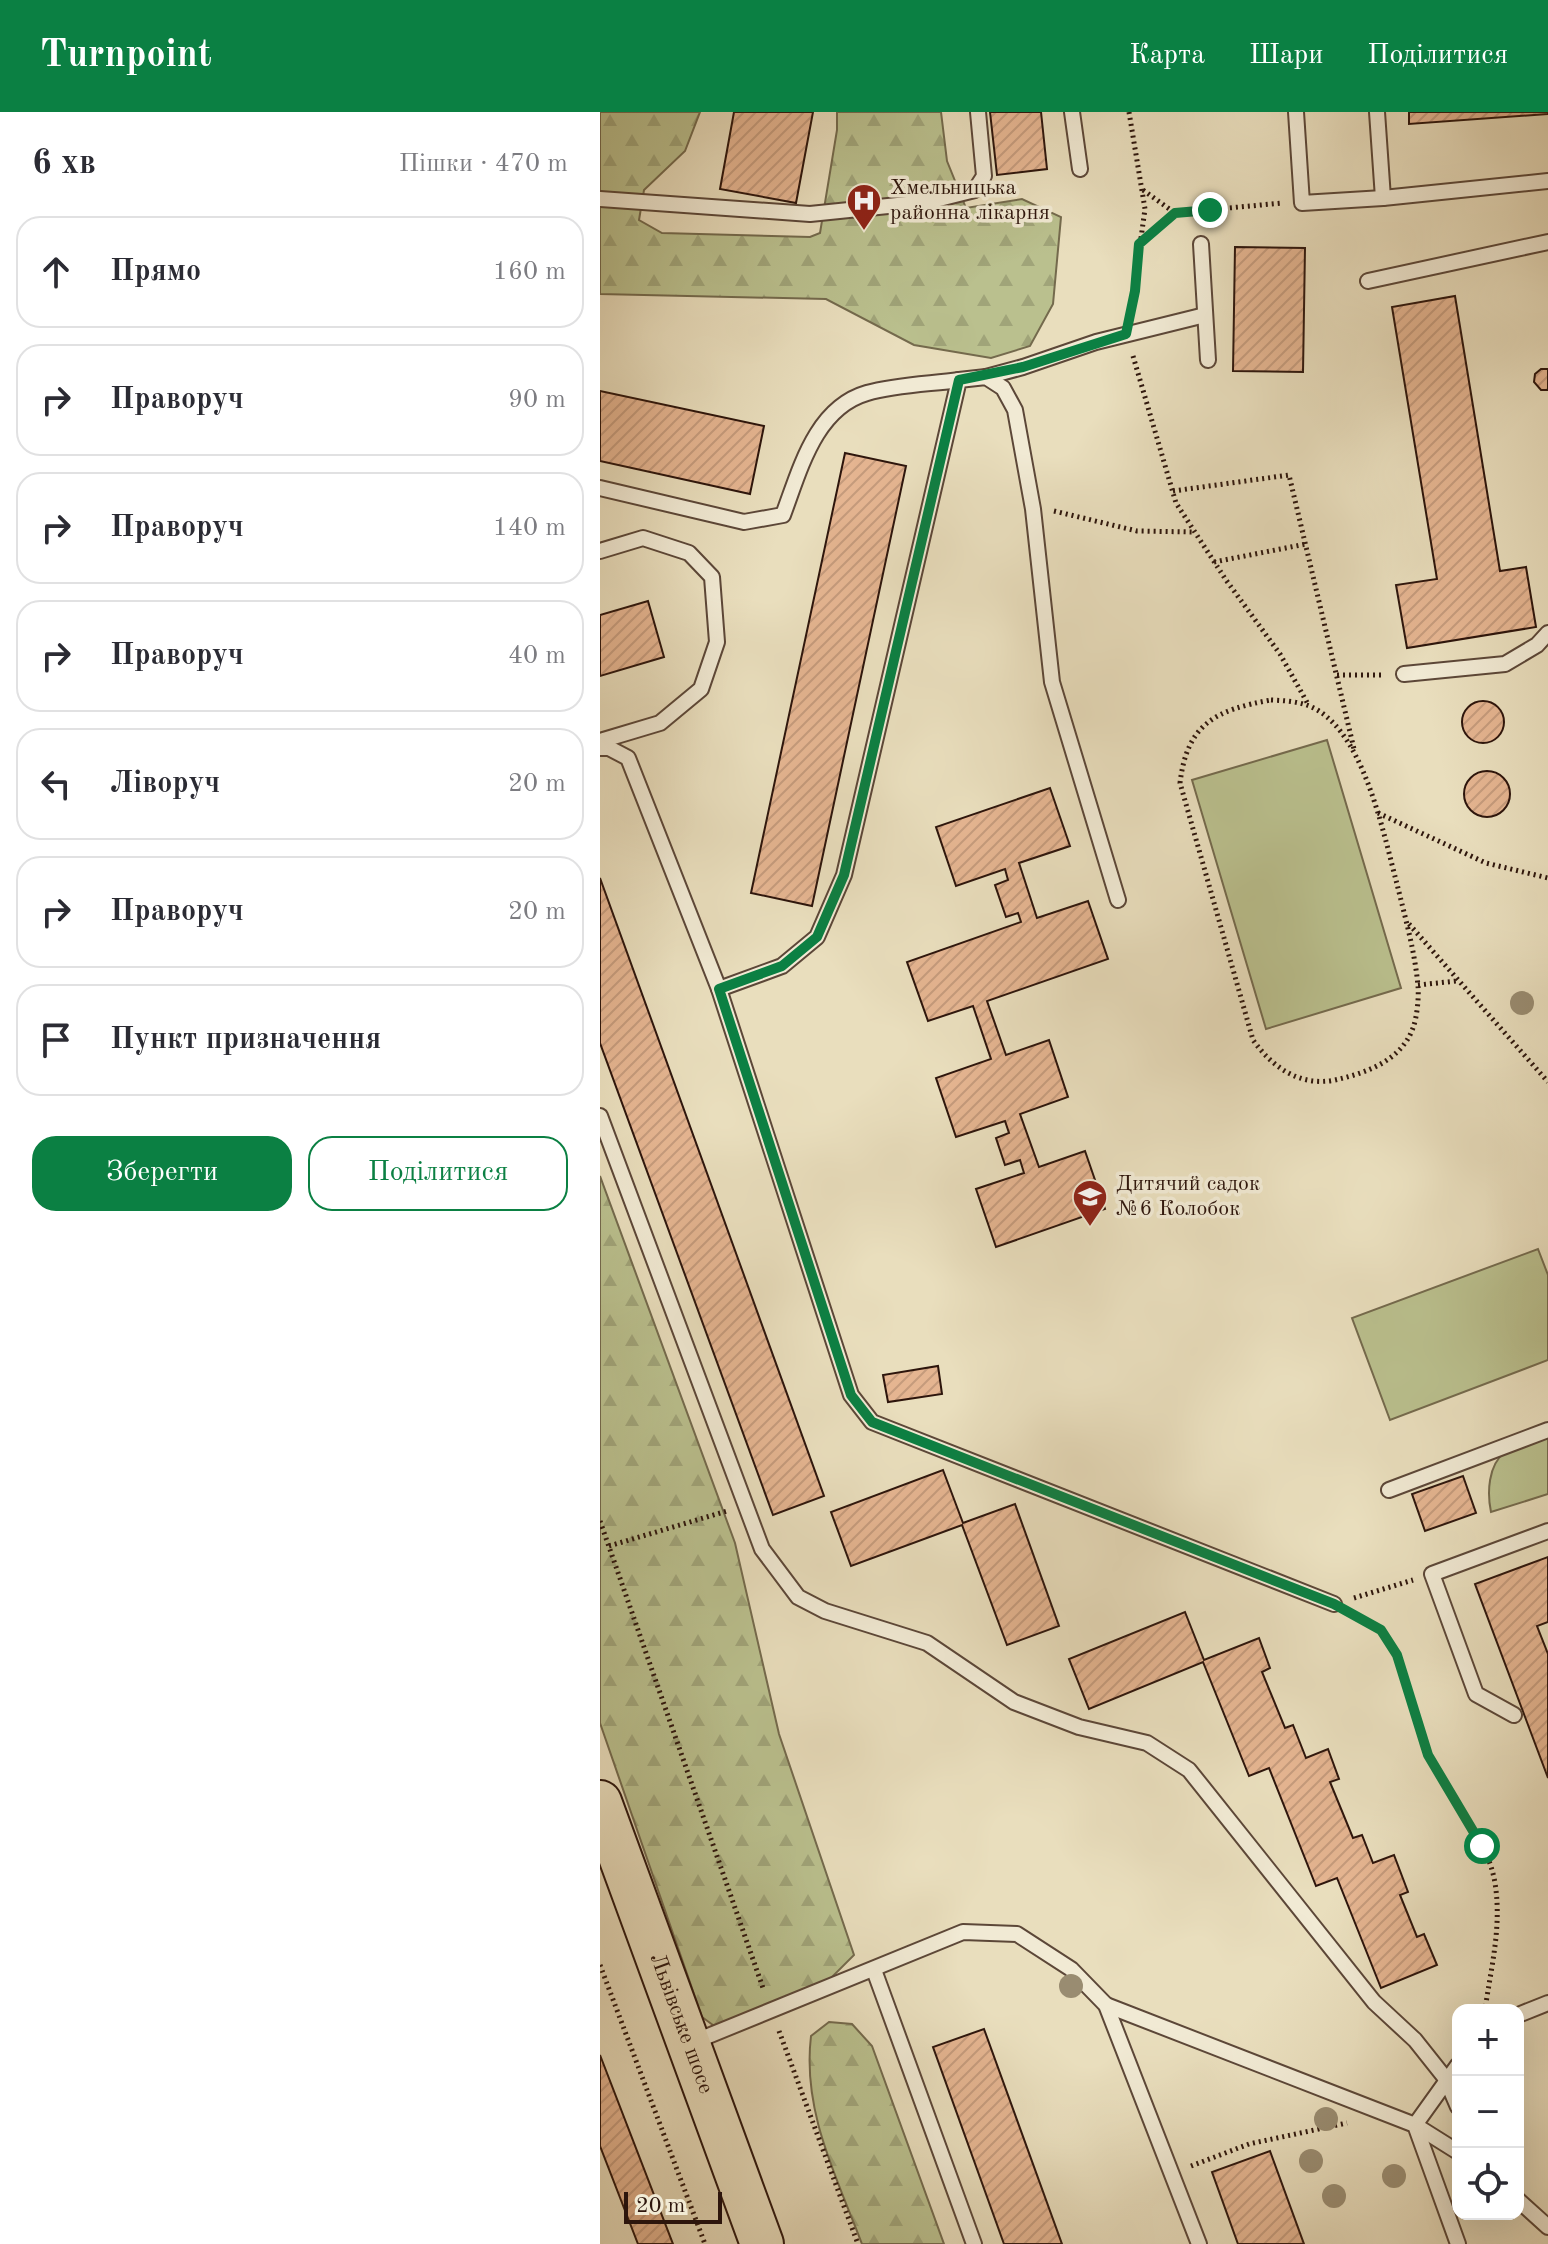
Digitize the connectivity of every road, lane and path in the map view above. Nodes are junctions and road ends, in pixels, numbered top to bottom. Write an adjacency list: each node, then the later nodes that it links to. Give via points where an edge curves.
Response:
1 (978, 112): 10 (lane, via 984,176 975,190 927,202 810,214)
2 (1072, 112): 6 (lane)
3 (1129, 112): 8 (path)
4 (1296, 112): 11 (lane)
5 (1377, 112): 9 (lane)
6 (1080, 169)
7 (1548, 181): 9 (lane)
8 (1142, 190): 12 (path); 14 (path, via 1145,209)
9 (1383, 198): 11 (lane)
10 (600, 199)
11 (1290, 203): 12 (path)
12 (1175, 213): 14 (path)
13 (1548, 242): 16 (lane)
14 (1139, 244): 18 (path)
15 (1201, 244): 17 (lane)
16 (1368, 281)
17 (1205, 315): 18 (lane); 19 (lane)
18 (1126, 334): 20 (lane); 23 (path)
19 (1208, 360)
20 (986, 377): 21 (lane); 24 (lane, via 1003,388 1015,410)
21 (959, 380): 22 (lane, via 867,393 836,407 807,452 783,515 744,522); 42 (lane, via 844,875 817,937 782,966)
22 (600, 488)
23 (1173, 491): 25 (path); 26 (path, via 1289,475)
24 (1033, 509): 25 (path, via 1137,531); 38 (lane, via 1052,682)
25 (1195, 532): 28 (path)
26 (1306, 544): 28 (path); 31 (path)
27 (600, 551): 33 (lane, via 643,538 689,553 712,577 717,642 701,689 660,723)
28 (1214, 562): 32 (path)
29 (1548, 633): 30 (lane, via 1505,664)
30 (1404, 674): 31 (path)
31 (1337, 675): 35 (path)
32 (1309, 704): 35 (path, via 1330,719); 41 (path, via 1271,700 1225,713 1190,740 1182,760 1180,783 1253,1040 1281,1070 1301,1078 1327,1081 1357,1075 1400,1049 1412,1029)
33 (600, 741)
34 (600, 748): 42 (lane, via 628,758)
35 (1355, 753): 36 (path)
36 (1378, 813): 37 (path, via 1486,863); 39 (path)
37 (1548, 878)
38 (1118, 900)
39 (1406, 921): 40 (path); 41 (path)
40 (1458, 980): 41 (path); 43 (path)
41 (1418, 985)
42 (719, 989): 52 (lane, via 851,1395 872,1422)
43 (1548, 1082)
44 (600, 1116): 47 (lane)
45 (1548, 1430): 46 (lane)
46 (1389, 1490)
47 (746, 1505): 50 (path); 64 (lane, via 762,1549 798,1597 825,1611 927,1643 1014,1702 1079,1727 1147,1743 1189,1770 1374,2002)
48 (600, 1521): 50 (path)
49 (1548, 1531): 53 (lane, via 1432,1574 1476,1694)
50 (609, 1546): 60 (path)
51 (1398, 1584): 52 (path)
52 (1334, 1604): 58 (path, via 1381,1630 1397,1655 1428,1755 1475,1834 1494,1879 1499,1912)
53 (1514, 1715)
54 (600, 1802): 62 (main road, Львівське шосе)
55 (600, 1965): 72 (path)
56 (874, 1970): 59 (lane, via 963,1932 1017,1934 1071,1969); 60 (lane); 75 (lane)
57 (1548, 2003): 61 (lane)
58 (1486, 2004)
59 (1106, 2005): 66 (lane); 69 (lane)
60 (771, 2010): 62 (lane); 74 (path)
61 (1524, 2013)
62 (687, 2045): 73 (main road, Львівське шосе)
63 (1452, 2072): 64 (lane)
64 (1446, 2079): 65 (lane); 67 (lane)
65 (1452, 2093)
66 (1383, 2111): 67 (lane); 69 (path, via 1249,2144)
67 (1415, 2125): 68 (lane); 77 (lane)
68 (1452, 2148)
69 (1171, 2173): 76 (lane)
70 (1524, 2205): 71 (lane)
71 (1548, 2227)
72 (705, 2244)
73 (762, 2244)
74 (858, 2244)
75 (974, 2244)
76 (1199, 2244)
77 (1458, 2244)

